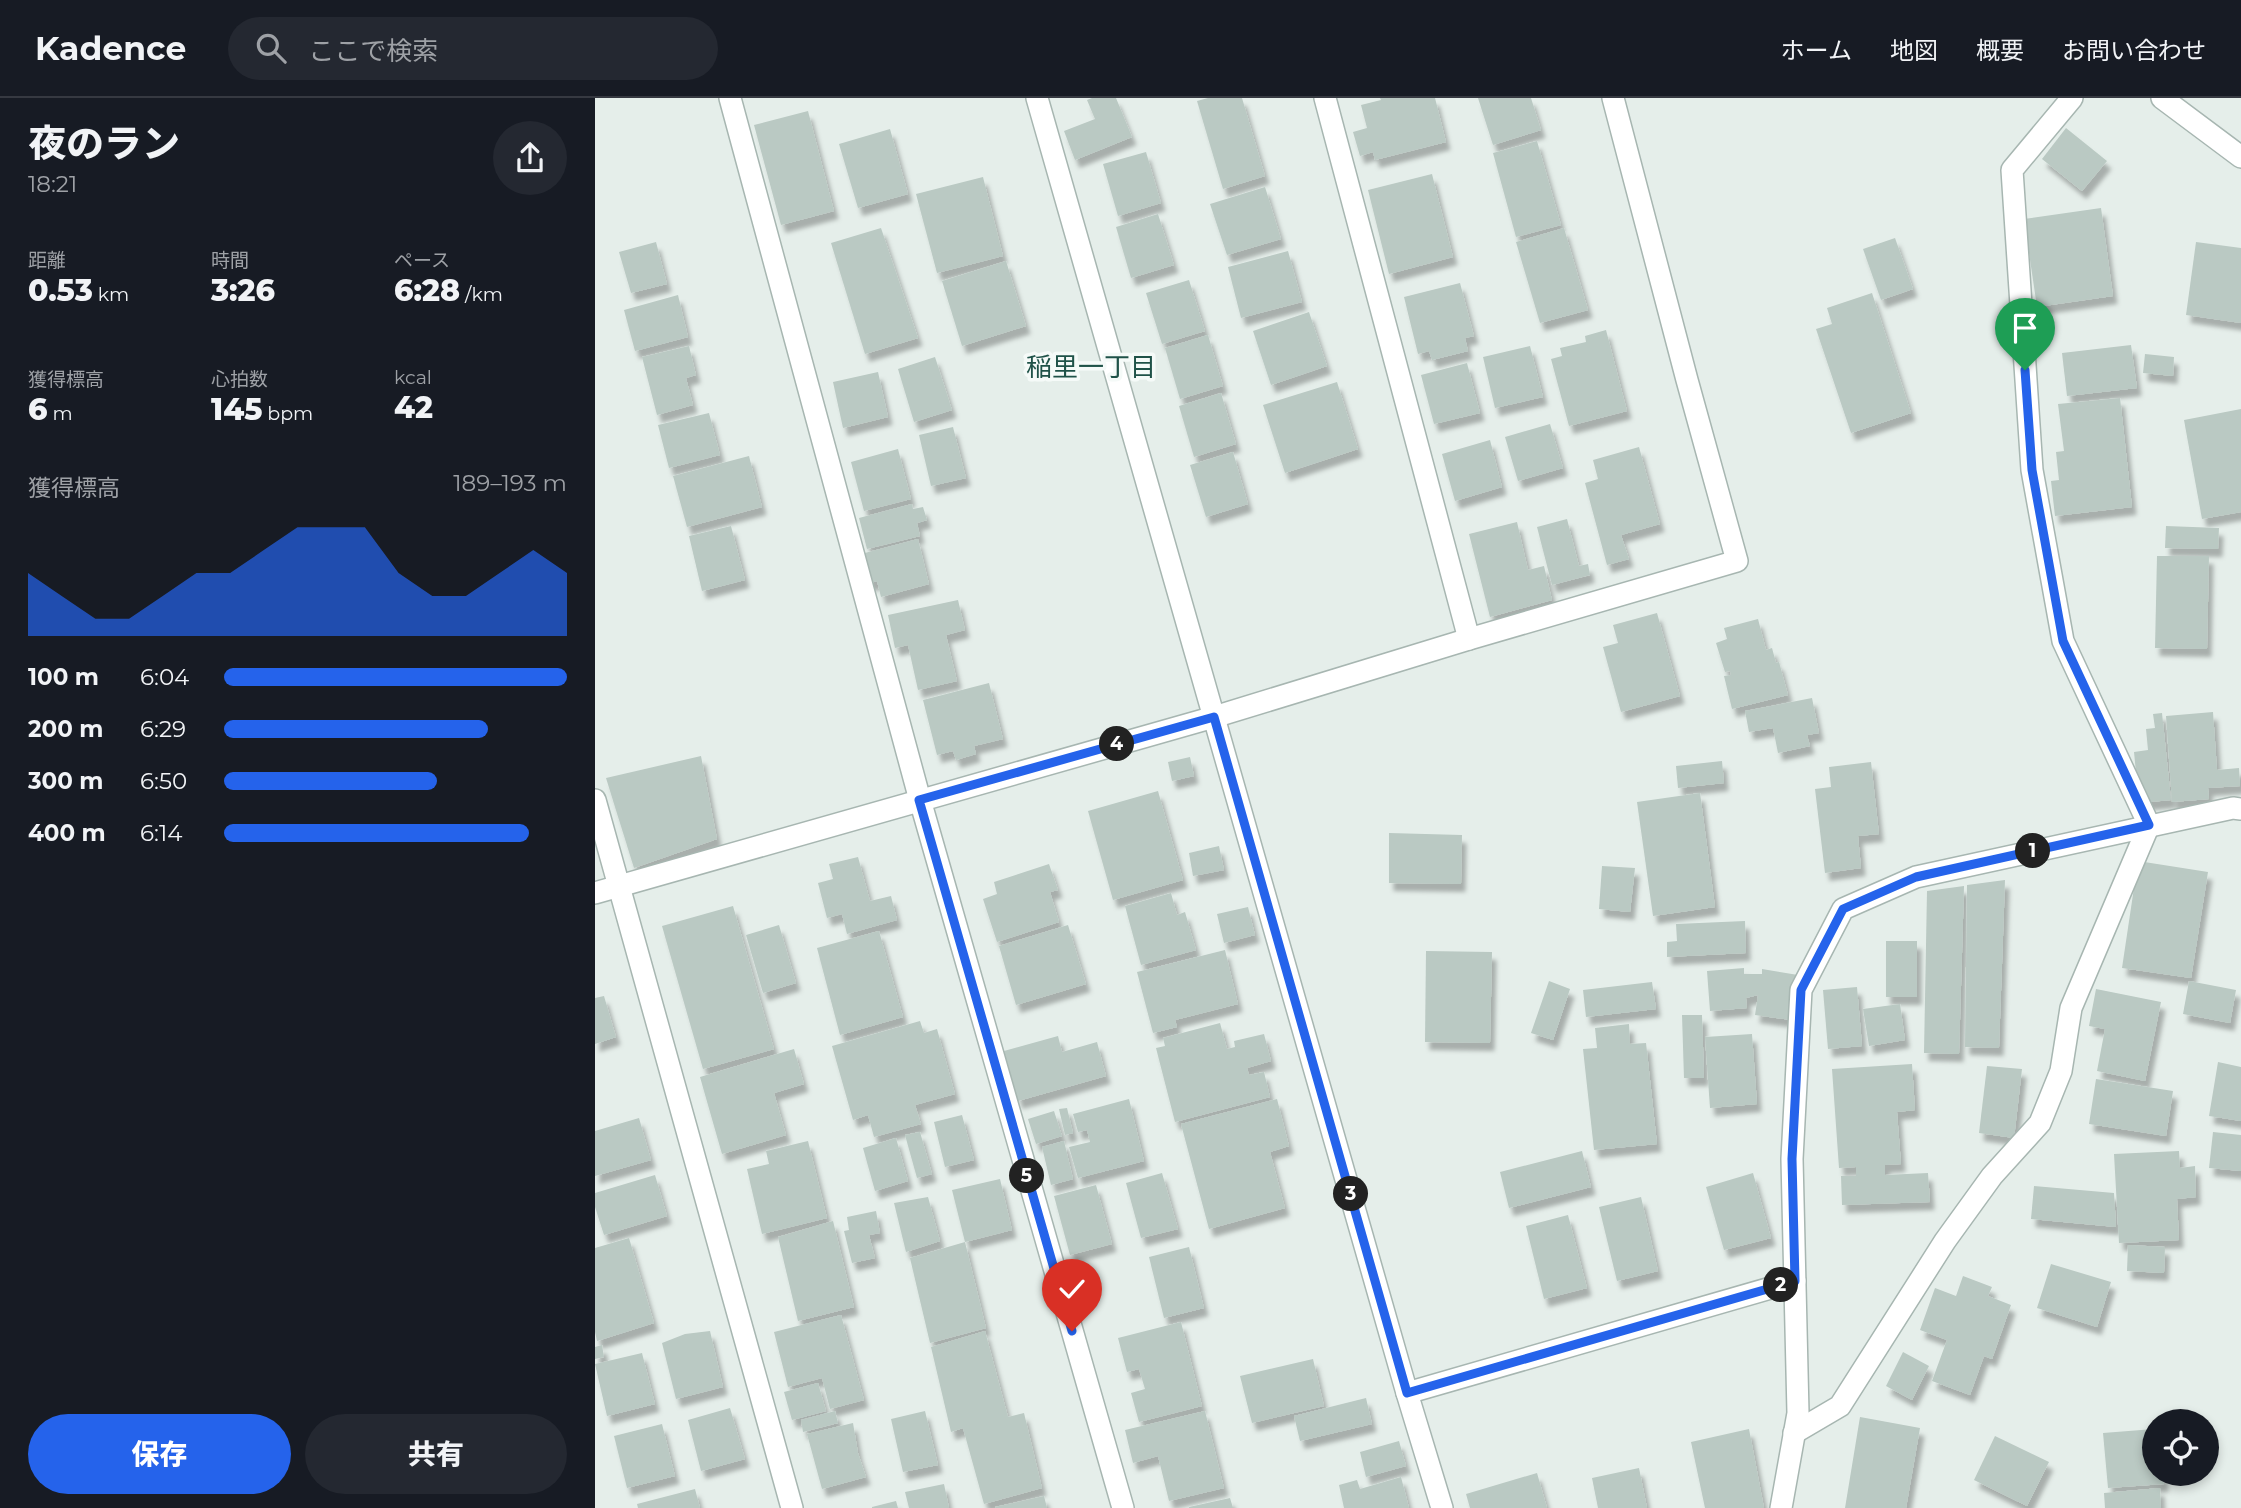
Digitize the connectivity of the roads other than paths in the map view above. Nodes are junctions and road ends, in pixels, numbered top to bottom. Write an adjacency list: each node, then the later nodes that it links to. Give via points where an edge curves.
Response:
1 (730, 98): 11 (street)
2 (1037, 98): 9 (street)
3 (1325, 98): 8 (street)
4 (1613, 98): 8 (street, via 1737,561)
5 (2071, 98): 13 (street, via 2012,170 2032,470 2063,641)
6 (2162, 98): 7 (street)
7 (2241, 158)
8 (1469, 639): 9 (street)
9 (1214, 717): 11 (street); 17 (street)
10 (595, 800): 14 (street)
11 (919, 800): 14 (street); 20 (street)
12 (2241, 809): 13 (street)
13 (2149, 825): 16 (street, via 1916,877 1843,909 1801,990 1792,1159); 18 (street, via 2071,1008 2061,1071 2040,1123 1992,1176 1945,1241 1840,1406)
14 (619, 886): 15 (street); 19 (street)
15 (595, 893)
16 (1795, 1281): 17 (street); 18 (street, via 1798,1413)
17 (1407, 1393): 21 (street)
18 (1794, 1433): 22 (street)
19 (792, 1508)
20 (1123, 1508)
21 (1442, 1508)
22 (1781, 1508)

